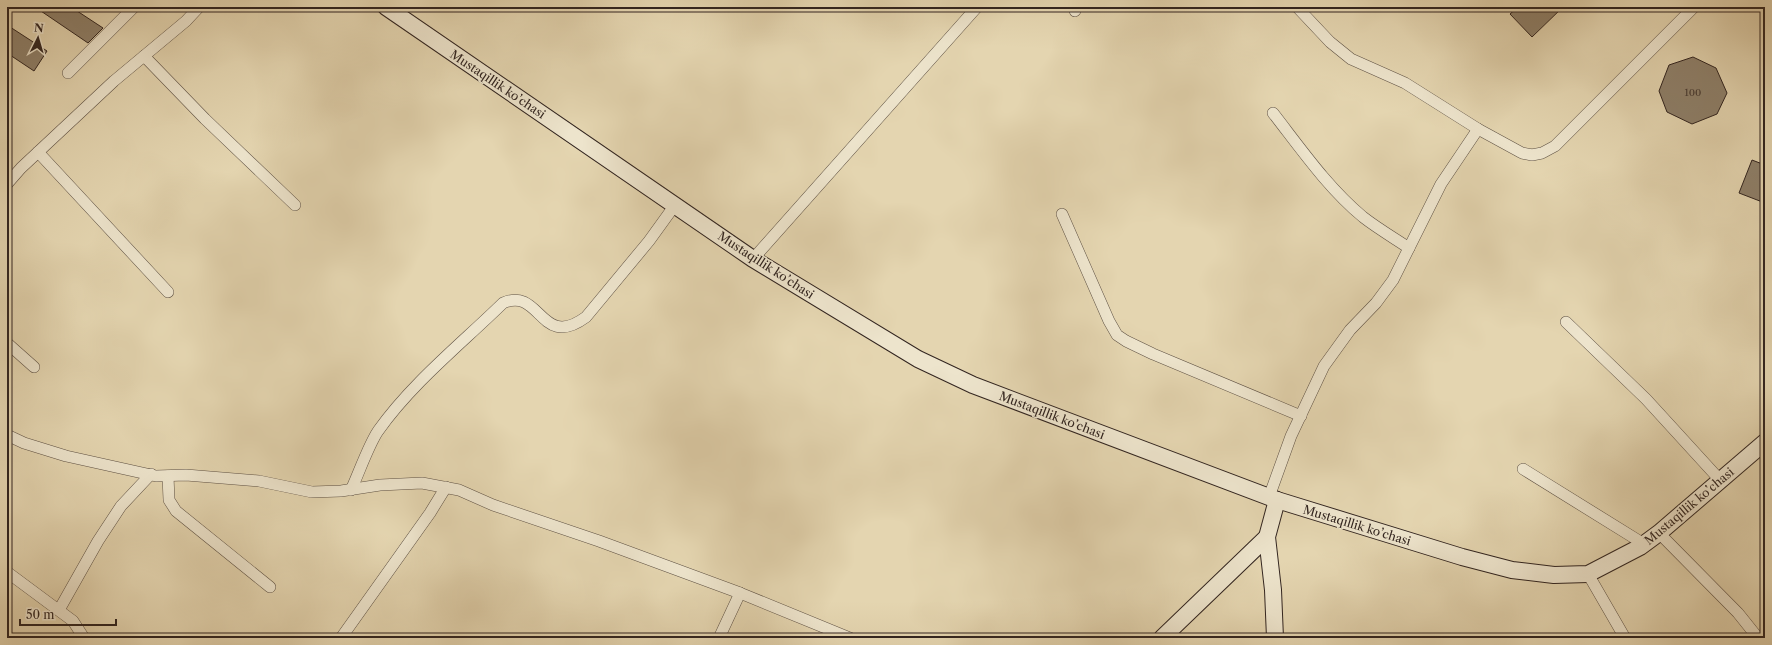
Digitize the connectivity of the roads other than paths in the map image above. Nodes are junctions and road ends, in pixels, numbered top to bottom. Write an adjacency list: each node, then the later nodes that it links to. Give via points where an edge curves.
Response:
1 (134, 7): 8 (street)
2 (199, 7): 7 (street)
3 (977, 7): 17 (street)
4 (1296, 7): 10 (street, via 1330,42 1351,59 1405,83)
5 (1694, 7): 10 (street, via 1555,146 1542,153 1522,153)
6 (389, 8): 14 (main road, Mustaqillik ko’chasi)
7 (144, 56): 11 (street); 13 (street)
8 (68, 73)
9 (1273, 113): 16 (street, via 1336,190 1363,216)
10 (1478, 129): 16 (street, via 1441,184)
11 (38, 152): 12 (street); 18 (street)
12 (7, 184)
13 (295, 205)
14 (675, 205): 17 (main road, Mustaqillik ko’chasi); 30 (street, via 649,241 586,317 575,325 566,328 554,326 524,301 517,299 504,303 396,409 377,433)
15 (1062, 214): 22 (street, via 1109,322 1118,335 1153,354)
16 (1409, 248): 22 (street, via 1393,280 1376,303 1350,330 1324,366)
17 (753, 259): 31 (main road, Mustaqillik ko’chasi, via 918,359 973,385)
18 (168, 292)
19 (1566, 322): 28 (street, via 1646,400)
20 (7, 343): 21 (street)
21 (34, 367)
22 (1300, 416): 31 (street, via 1291,436)
23 (7, 435): 26 (street, via 66,456)
24 (1765, 442): 28 (main road, Mustaqillik ko’chasi)
25 (1523, 469): 34 (street)
26 (150, 474): 27 (street); 39 (street, via 121,506)
27 (168, 476): 30 (street, via 259,481 312,492); 37 (street, via 169,500 176,511)
28 (1720, 480): 32 (main road, Mustaqillik ko’chasi)
29 (446, 487): 30 (street, via 422,483 380,485); 38 (street); 41 (street)
30 (351, 490)
31 (1273, 499): 33 (main road); 36 (main road, Mustaqillik ko’chasi, via 1512,570 1554,575)
32 (1659, 533): 34 (main road, Mustaqillik ko’chasi); 47 (street, via 1738,613)
33 (1267, 537): 44 (main road); 45 (main road)
34 (1644, 544): 36 (main road, Mustaqillik ko’chasi)
35 (7, 572): 39 (street)
36 (1588, 574): 46 (street)
37 (270, 587)
38 (740, 593): 42 (street); 43 (street)
39 (59, 610): 40 (street, via 72,621)
40 (84, 638)
41 (341, 638)
42 (719, 638)
43 (850, 638)
44 (1162, 638)
45 (1275, 638)
46 (1625, 638)
47 (1758, 638)

